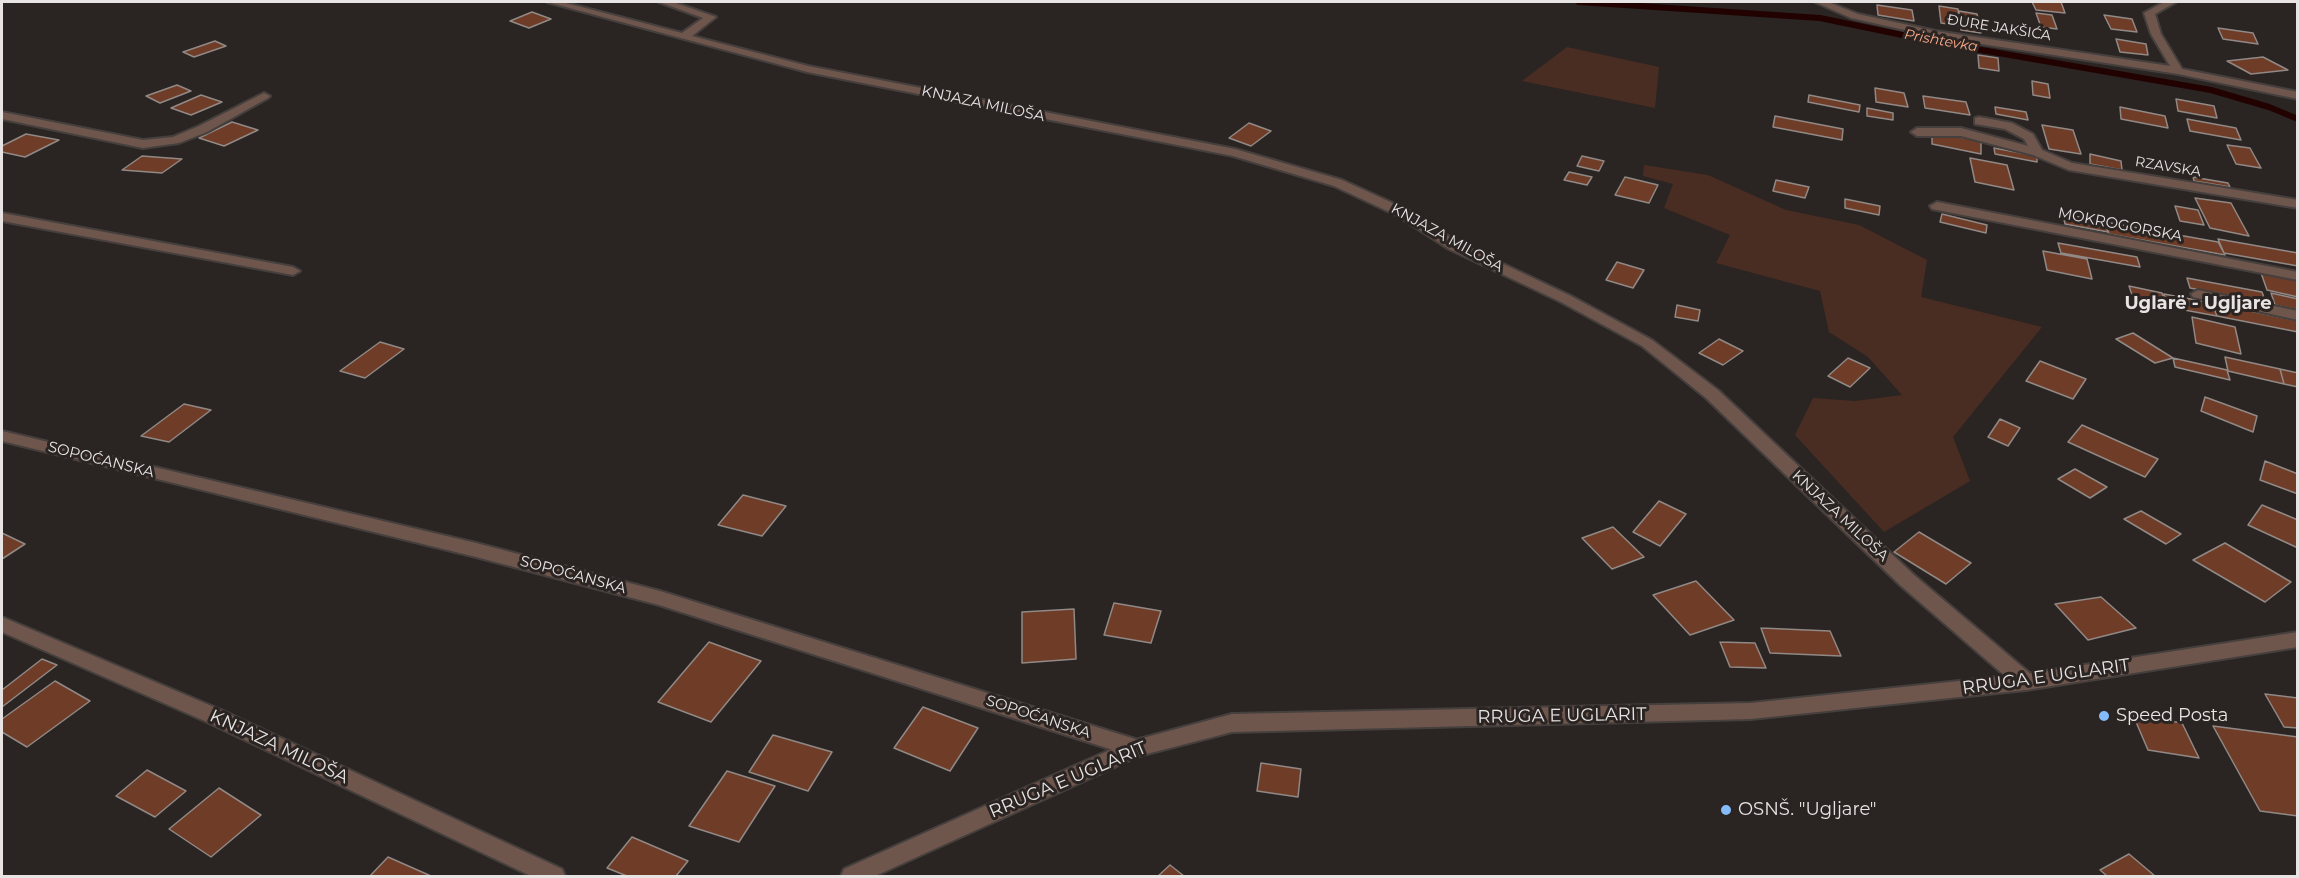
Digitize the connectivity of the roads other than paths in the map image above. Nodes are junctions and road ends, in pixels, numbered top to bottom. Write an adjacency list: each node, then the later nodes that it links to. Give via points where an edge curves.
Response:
1 (552, 2): 5 (street, KNJAZA MILOŠA)
2 (664, 2): 5 (street, via 711,16)
3 (1820, 2): 6 (street, ĐURE JAKŠIĆA, via 1856,16 1936,34)
4 (2171, 2): 6 (street, via 2149,13 2156,34)
5 (683, 37): 23 (street, KNJAZA MILOŠA, via 807,69 1235,153 1338,183 1403,213 1454,246 1647,343 1712,394 1907,580)
6 (2178, 71): 8 (street, ĐURE JAKŠIĆA)
7 (264, 96): 9 (street, via 203,129 175,140 143,144)
8 (2298, 96)
9 (2, 116)
10 (1979, 121): 12 (street, RZAVSKA, via 2008,126 2029,137)
11 (1917, 132): 12 (street, RZAVSKA, via 1961,132)
12 (2037, 152): 13 (street, RZAVSKA, via 2069,166)
13 (2298, 204)
14 (1937, 206): 17 (street, MOKROGORSKA)
15 (2, 217): 16 (street)
16 (293, 271)
17 (2298, 276)
18 (2198, 294): 19 (street)
19 (2298, 316)
20 (2, 436): 24 (street, SOPOĆANSKA, via 660,598)
21 (2, 624): 26 (street, KNJAZA MILOŠA, via 214,716)
22 (2298, 639): 23 (street, RRUGA E UGLARIT)
23 (2026, 682): 24 (street, RRUGA E UGLARIT, via 1751,711 1232,723)
24 (1135, 748): 25 (street, RRUGA E UGLARIT)
25 (857, 875)
26 (554, 876)

